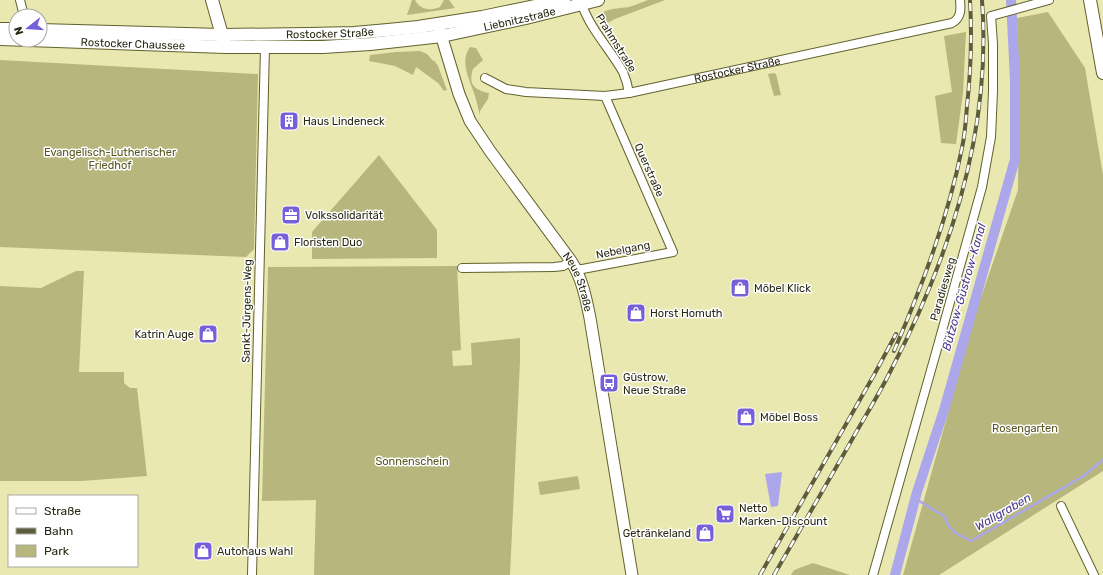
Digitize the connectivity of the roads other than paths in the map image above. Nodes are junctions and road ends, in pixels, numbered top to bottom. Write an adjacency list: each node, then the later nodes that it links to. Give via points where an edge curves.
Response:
1 (212, 0): 10 (main road)
2 (564, 0): 8 (main road, Liebnitzstraße)
3 (598, 0): 7 (main road, Liebnitzstraße)
4 (960, 0): 17 (street, Rostocker Straße, via 961,12 952,24)
5 (1049, 0): 25 (street, Paradiesweg, via 991,16 994,91 991,137 982,187)
6 (1090, 0): 15 (main road)
7 (582, 5): 11 (main road, Liebnitzstraße); 17 (street, Prahmstraße, via 591,25 623,72)
8 (438, 24): 10 (main road, Rostocker Straße, via 354,33); 11 (main road, Neue Straße)
9 (48, 30): 10 (main road, Rostocker Chaussee)
10 (222, 35): 13 (main road)
11 (442, 36): 14 (main road, Rostocker Straße, via 323,47); 20 (main road, Neue Straße, via 470,121)
12 (0, 39): 13 (main road, Rostocker Chaussee)
13 (225, 47): 14 (main road, Rostocker Chaussee)
14 (265, 47): 23 (street, Sankt-Jürgens-Weg)
15 (1103, 73)
16 (485, 78): 18 (street, Rostocker Straße, via 506,89)
17 (629, 93): 18 (street, Rostocker Straße)
18 (605, 96): 19 (street, Querstraße)
19 (673, 252): 20 (street, Nebelgang)
20 (574, 266): 21 (street, Nebelgang); 24 (main road, Neue Straße, via 587,300)
21 (462, 268)
22 (1061, 506): 26 (street)
23 (252, 575)
24 (632, 575)
25 (872, 575)
26 (1094, 575)

